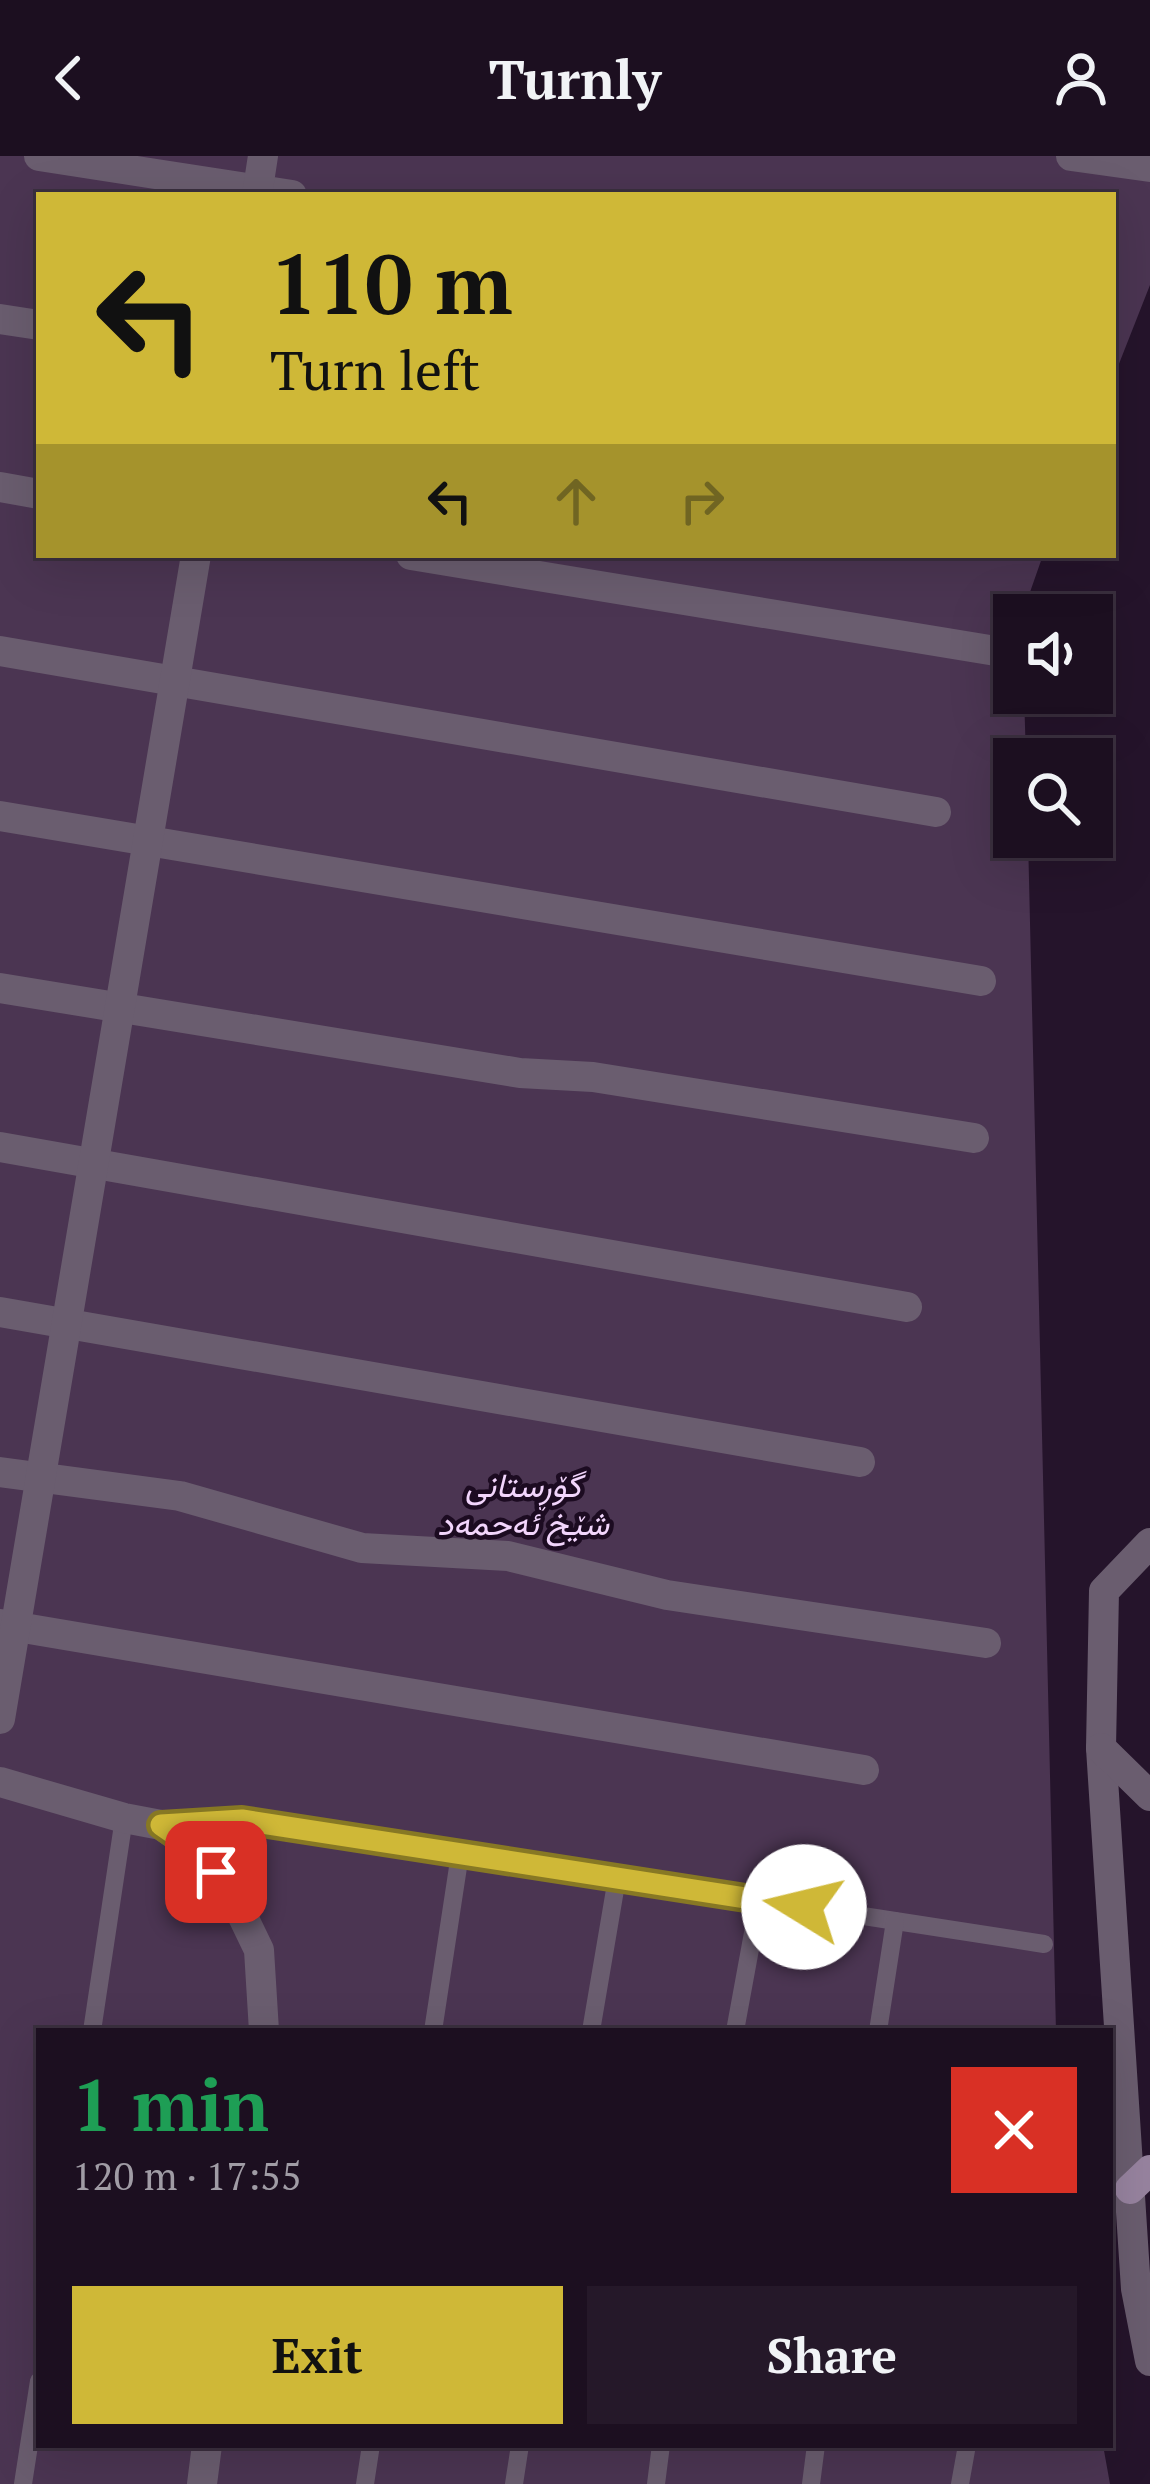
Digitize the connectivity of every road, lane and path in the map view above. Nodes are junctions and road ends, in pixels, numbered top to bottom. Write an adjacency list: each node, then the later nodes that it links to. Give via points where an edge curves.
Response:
1 (39, 156): 5 (street)
2 (263, 156): 5 (street)
3 (1072, 156): 4 (street)
4 (1150, 167)
5 (257, 192)
6 (0, 319): 7 (street)
7 (36, 325)
8 (0, 487): 9 (street)
9 (36, 493)
10 (195, 558): 14 (street)
11 (429, 558): 13 (street)
12 (0, 650): 14 (street)
13 (993, 651)
14 (175, 680): 15 (street); 17 (street)
15 (936, 812)
16 (0, 816): 17 (street)
17 (148, 841): 18 (street); 20 (street)
18 (981, 981)
19 (0, 988): 20 (street)
20 (120, 1009): 21 (street); 23 (street)
21 (974, 1138)
22 (0, 1147): 23 (street)
23 (94, 1162): 24 (street); 26 (street)
24 (908, 1307)
25 (0, 1312): 26 (street)
26 (67, 1323): 27 (street); 29 (street)
27 (860, 1462)
28 (0, 1472): 29 (street)
29 (40, 1479): 31 (street); 32 (street, via 180,1496 362,1547 508,1556 667,1595)
30 (1150, 1543): 34 (street, via 1104,1591)
31 (8, 1625): 33 (street); 35 (street)
32 (986, 1643)
33 (0, 1720)
34 (1101, 1748): 37 (street); 51 (street)
35 (864, 1770)
36 (0, 1782): 38 (street)
37 (1150, 1796)
38 (124, 1818): 39 (street); 45 (lane)
39 (161, 1825): 40 (lane, via 242,1820); 46 (street, via 200,1852 231,1892 260,1950)
40 (460, 1854): 41 (lane); 47 (lane)
41 (617, 1878): 42 (lane); 48 (lane)
42 (759, 1900): 43 (lane); 49 (lane)
43 (895, 1921): 44 (lane); 50 (lane)
44 (1044, 1944)
45 (92, 2028)
46 (264, 2028)
47 (434, 2028)
48 (592, 2028)
49 (736, 2028)
50 (878, 2028)
51 (1140, 2179): 52 (street)
52 (1143, 2295): 53 (street)
53 (1150, 2361)
54 (36, 2400): 61 (lane)
55 (208, 2448): 62 (street)
56 (371, 2448): 63 (lane)
57 (520, 2448): 64 (lane)
58 (661, 2448): 65 (lane)
59 (816, 2448): 66 (lane)
60 (966, 2448): 67 (lane)
61 (23, 2484)
62 (202, 2484)
63 (365, 2484)
64 (514, 2484)
65 (656, 2484)
66 (811, 2484)
67 (960, 2484)

